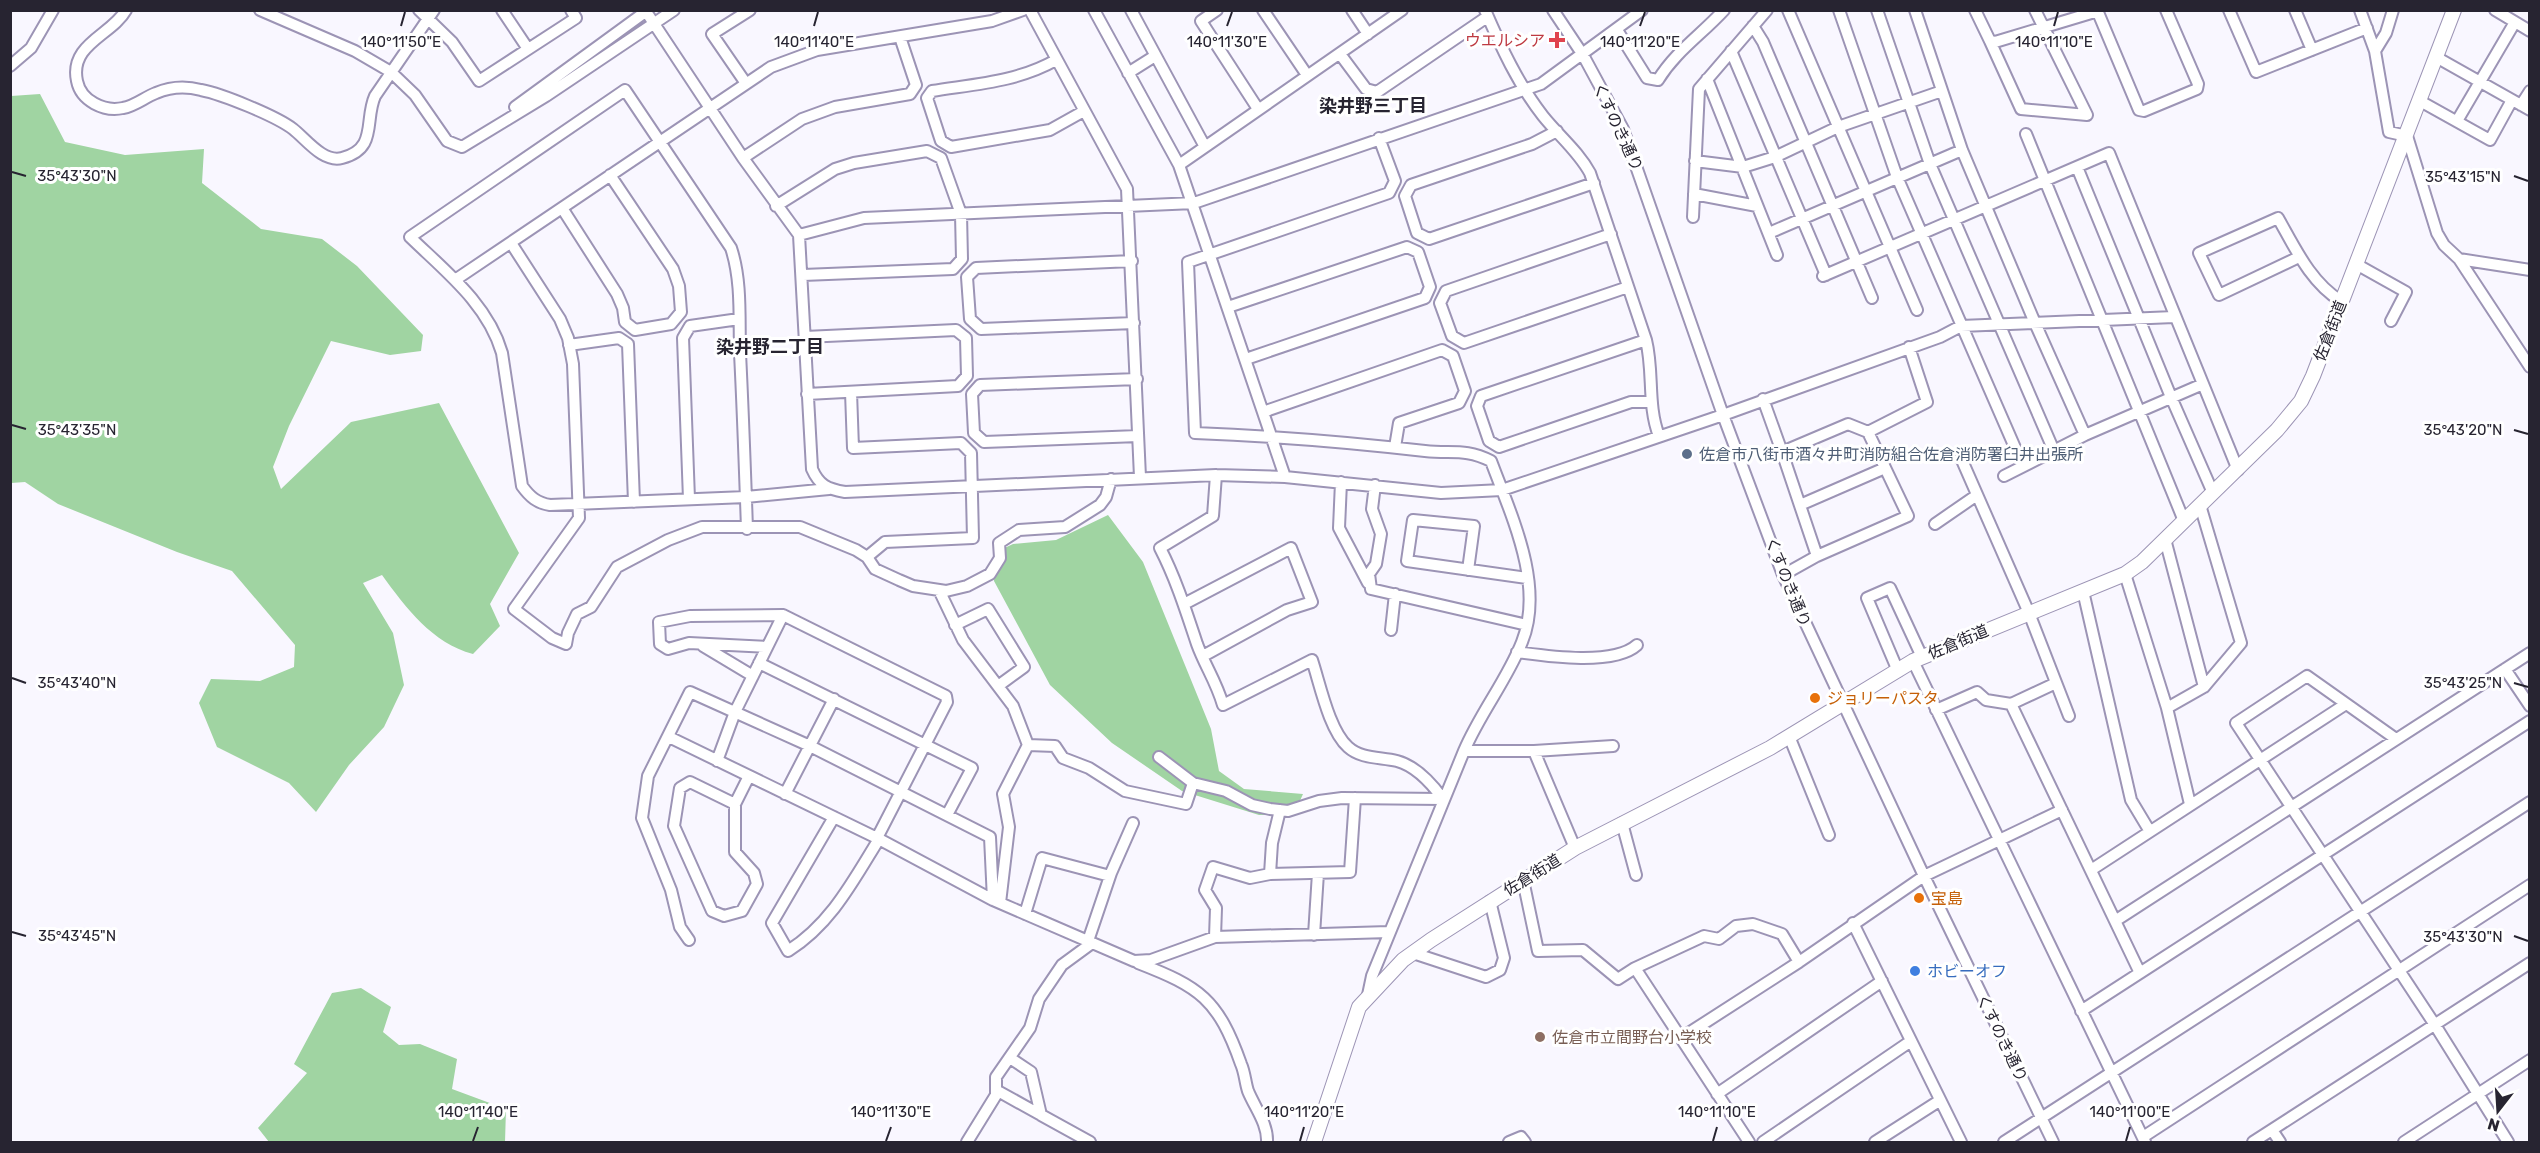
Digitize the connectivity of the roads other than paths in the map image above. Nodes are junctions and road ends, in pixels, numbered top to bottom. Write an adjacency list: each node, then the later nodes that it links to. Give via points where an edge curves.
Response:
1 (53, 10): 57 (street, via 31,48)
2 (126, 10): 58 (street, via 92,41 79,59 77,81 81,91 101,107 125,108 174,88 204,90 291,127 326,157 337,159 365,144 370,133 370,106)
3 (260, 10): 58 (street, via 355,51)
4 (419, 10): 36 (street)
5 (502, 10): 48 (street)
6 (571, 10): 48 (street, via 576,18)
7 (674, 10): 39 (street)
8 (750, 10): 62 (street, via 712,34)
9 (1023, 10): 46 (street, via 1008,18)
10 (1030, 10): 56 (street)
11 (1094, 10): 59 (street)
12 (1131, 10): 54 (street)
13 (1217, 10): 71 (street, via 1201,21)
14 (1263, 10): 60 (street)
15 (1352, 10): 45 (street)
16 (1402, 10): 45 (street)
17 (1553, 10): 53 (street, くすのき通り)
18 (1642, 10): 43 (street)
19 (1724, 10): 43 (street, via 1703,33 1681,48 1658,80 1647,78)
20 (1767, 10): 40 (street)
21 (1788, 10): 75 (street)
22 (1839, 10): 73 (street)
23 (1877, 10): 68 (street)
24 (1915, 10): 65 (street)
25 (1976, 10): 47 (street)
26 (2035, 10): 42 (street)
27 (2166, 10): 35 (street, via 2197,89 2144,111 2139,110)
28 (2229, 10): 49 (street, via 2256,72)
29 (2295, 10): 49 (street)
30 (2360, 10): 41 (street)
31 (2394, 10): 51 (street)
32 (2454, 10): 55 (main road, 佐倉街道)
33 (2495, 10): 38 (street)
34 (646, 11): 39 (street); 83 (street)
35 (2097, 11): 42 (street)
36 (432, 14): 48 (street, via 479,81); 58 (street)
37 (1486, 14): 52 (street, via 1377,92 1366,89); 64 (street, via 1505,58)
38 (2515, 22): 44 (street); 63 (street)
39 (653, 23): 70 (street); 83 (street)
40 (1753, 26): 50 (street); 81 (street)
41 (2367, 28): 49 (street); 51 (street)
42 (2044, 29): 47 (street); 47 (street, via 2087,115 2021,109)
43 (1617, 30): 53 (street)
44 (2529, 31)
45 (1368, 34): 52 (street)
46 (900, 37): 62 (street, via 817,50 771,67); 86 (street, via 916,85 910,94 835,107 802,119)
47 (1990, 41)
48 (528, 49)
49 (2312, 50)
50 (1731, 51): 61 (street); 85 (street)
51 (2374, 51): 78 (street, via 2389,132)
52 (1340, 54): 60 (street)
53 (1583, 55): 64 (street, via 1541,84); 154 (street, くすのき通り, via 1623,129)
54 (1155, 56): 59 (street); 82 (street)
55 (2436, 57): 63 (street); 67 (main road, 佐倉街道)
56 (1056, 60): 72 (street); 72 (street, via 1016,78 932,91 927,98 941,141 951,147 1050,130)
57 (10, 66)
58 (391, 72): 83 (street, via 415,95 447,141)
59 (1128, 73): 89 (street)
60 (1307, 75): 71 (street)
61 (1707, 79): 87 (street, via 1697,99); 90 (street)
62 (745, 82): 70 (street)
63 (2480, 82): 69 (street); 74 (street)
64 (1524, 88): 76 (street); 79 (street)
65 (1942, 91): 68 (street); 84 (street)
66 (2529, 91): 69 (street)
67 (2420, 101): 74 (street); 78 (main road, 佐倉街道)
68 (1908, 102): 73 (street); 88 (street)
69 (2521, 105): 74 (street, via 2490,140)
70 (709, 107): 80 (street); 86 (street)
71 (1258, 109): 82 (street)
72 (1084, 111): 101 (street, via 1127,189)
73 (1874, 114): 75 (street); 93 (street)
74 (2457, 121)
75 (1838, 127): 81 (street); 96 (street)
76 (1557, 130): 95 (street, via 1581,157); 95 (street, via 1532,144 1411,185 1405,196 1417,233 1429,239)
77 (2026, 134): 94 (street)
78 (2407, 136): 118 (street, via 2437,233); 121 (main road, 佐倉街道)
79 (1379, 138): 98 (street); 115 (street, via 1395,182 1389,193)
80 (660, 141): 92 (street); 124 (street, via 625,90 410,237); 131 (street, via 731,248 737,274)
81 (1806, 142): 85 (street); 99 (street)
82 (1204, 145): 89 (street)
83 (462, 147)
84 (1962, 150): 88 (street); 103 (street)
85 (1775, 157): 90 (street); 107 (street)
86 (743, 158): 100 (street)
87 (1695, 161): 90 (street); 97 (street)
88 (1930, 164): 93 (street); 108 (street)
89 (1179, 165): 98 (street)
90 (1743, 167): 102 (street)
91 (2077, 167): 94 (street); 130 (street, via 2109,153); 132 (street)
92 (610, 175): 104 (street); 104 (street, via 673,269 681,312 671,324 635,330 626,322 617,294)
93 (1897, 177): 96 (street); 111 (street)
94 (2045, 182): 103 (street); 133 (street)
95 (1594, 183): 110 (street)
96 (1864, 191): 99 (street); 114 (street)
97 (1694, 194): 102 (street); 106 (street)
98 (1194, 203): 101 (street); 115 (street)
99 (1832, 205): 107 (street); 120 (street)
100 (777, 206): 105 (street, via 835,169 927,151 941,158); 112 (street)
101 (1130, 206): 105 (street); 119 (street)
102 (1757, 206): 109 (street)
103 (1986, 207): 108 (street); 136 (street)
104 (562, 208): 113 (street)
105 (961, 214): 112 (street, via 864,218); 123 (street, via 962,258 953,269)
106 (1693, 218)
107 (1800, 219): 109 (street); 120 (street, via 1824,276)
108 (1953, 220): 111 (street); 137 (street)
109 (1769, 233): 116 (street)
110 (1611, 234): 125 (street); 125 (street, via 1446,291 1440,303 1452,336 1464,343)
111 (1922, 234): 114 (street); 138 (street)
112 (799, 235): 123 (street)
113 (511, 243): 124 (street); 141 (street, via 560,319)
114 (1890, 249): 120 (street); 129 (street)
115 (1210, 253): 128 (street); 158 (street, via 1188,262 1195,434)
116 (1777, 255)
117 (2299, 257): 117 (street, via 2219,295 2199,253 2278,218); 127 (street, via 2328,293)
118 (2459, 259): 122 (street); 144 (street)
119 (1131, 261): 135 (street); 135 (street, via 976,268 968,277 970,319 981,329)
120 (1857, 262): 126 (street)
121 (2356, 264): 127 (main road, 佐倉街道); 134 (street, via 2406,292)
122 (2529, 270)
123 (803, 274): 139 (street)
124 (455, 280): 182 (street, via 496,333 522,486 539,503)
125 (1628, 287): 140 (street)
126 (1872, 298)
127 (2341, 302): 166 (main road, 佐倉街道, via 2301,401)
128 (1228, 307): 143 (street); 143 (street, via 1407,247 1418,252 1430,287 1425,297)
129 (1917, 310)
130 (2174, 317): 132 (street); 146 (street)
131 (739, 319): 179 (street); 180 (street, via 690,326 682,338)
132 (2140, 320): 133 (street); 149 (street)
133 (2102, 321): 136 (street); 152 (street)
134 (2391, 321)
135 (1134, 323): 145 (street)
136 (2035, 323): 137 (street); 156 (street)
137 (1998, 324): 138 (street); 162 (street)
138 (1961, 326): 142 (street); 164 (street)
139 (805, 337): 147 (street, via 956,330 966,338 967,376 958,386); 148 (street)
140 (1646, 340): 151 (street, via 1652,363); 151 (street, via 1481,396 1476,406 1489,441 1499,447 1631,402)
141 (569, 345): 181 (street, via 620,338 628,344); 182 (street)
142 (1909, 346): 150 (street); 155 (street, via 1927,402)
143 (1246, 358): 153 (street)
144 (2529, 367)
145 (1137, 379): 157 (street); 157 (street, via 980,385 972,394 974,433 984,442)
146 (2203, 384): 149 (street); 166 (street)
147 (851, 392): 148 (street); 173 (street, via 853,448 961,443 971,453)
148 (807, 394): 175 (street, via 812,469 818,481)
149 (2171, 398): 152 (street); 177 (street)
150 (1763, 399): 154 (street); 161 (street)
151 (1651, 402): 159 (street)
152 (2138, 411): 156 (street); 185 (street)
153 (1263, 412): 158 (street); 160 (street, via 1442,350 1453,356 1465,391 1459,403 1399,423)
154 (1723, 415): 159 (street); 193 (street, くすのき通り)
155 (1868, 432): 161 (street, via 1848,424); 165 (street)
156 (2085, 435): 162 (street)
157 (1138, 436): 169 (street)
158 (1272, 436): 160 (street); 170 (street)
159 (1659, 436): 176 (street)
160 (1395, 447): 176 (street, via 1473,452 1491,461)
161 (1782, 452): 183 (street)
162 (2054, 452): 164 (street)
163 (1961, 458): 178 (street)
164 (2023, 466): 168 (street)
165 (1885, 468): 183 (street); 189 (street, via 1908,516)
166 (2238, 470): 177 (main road, 佐倉街道)
167 (1216, 475): 169 (street); 170 (street); 199 (street, via 1213,516 1160,548)
168 (2004, 476)
169 (1140, 477): 171 (street)
170 (1285, 477): 172 (street)
171 (1112, 479): 173 (street); 196 (street, via 1100,506 1065,528 1019,530 999,543 1000,558 990,574 967,586)
172 (1341, 482): 174 (street); 195 (street, via 1339,528)
173 (972, 484): 175 (street, via 845,492); 190 (street, via 973,538 885,542)
174 (1376, 485): 176 (street, via 1441,493); 195 (street, via 1372,509 1381,534 1376,564 1369,574)
175 (829, 489): 179 (street)
176 (1502, 490): 194 (street)
177 (2214, 493): 184 (main road, 佐倉街道)
178 (1977, 495): 186 (street); 200 (street)
179 (746, 497): 180 (street); 187 (street)
180 (689, 499): 181 (street)
181 (634, 502): 182 (street)
182 (579, 505): 187 (street, via 579,518 514,609 566,644 577,614 591,608 617,567 627,560 702,527)
183 (1800, 505): 189 (street)
184 (2200, 505): 185 (main road, 佐倉街道); 218 (street, via 2241,643)
185 (2184, 521): 188 (main road, 佐倉街道)
186 (1935, 524)
187 (747, 529): 190 (street, via 800,527)
188 (2166, 539): 192 (main road, 佐倉街道); 218 (street)
189 (1817, 556): 193 (street)
190 (867, 557): 196 (street, via 875,569 899,580)
191 (1468, 570): 191 (street, via 1474,526 1413,520 1407,561); 194 (street)
192 (2125, 574): 197 (main road, 佐倉街道); 224 (street)
193 (1783, 575): 220 (street, くすのき通り)
194 (1527, 578): 203 (street)
195 (1371, 589): 198 (street)
196 (939, 590): 202 (street)
197 (2083, 591): 200 (main road, 佐倉街道); 257 (street, via 2131,800)
198 (1395, 594): 203 (street); 204 (street)
199 (1184, 604): 210 (street); 210 (street, via 1291,548 1312,602 1287,610)
200 (2029, 613): 211 (main road, 佐倉街道); 216 (street)
201 (783, 615): 206 (street, via 690,616 659,622 660,644 664,647 689,643); 207 (street); 232 (street, via 942,692 947,702)
202 (955, 625): 217 (street); 217 (street, via 988,609 1024,667)
203 (1527, 625): 208 (street)
204 (1391, 630)
205 (1637, 645): 208 (street, via 1612,655 1584,657 1556,658)
206 (703, 646): 207 (street); 215 (street)
207 (767, 647): 212 (street)
208 (1517, 652): 236 (street)
209 (2529, 653): 213 (street)
210 (1203, 656): 246 (street, via 1216,680 1222,705 1312,660 1335,729 1347,746 1359,754 1398,761 1412,768)
211 (1918, 659): 214 (main road, 佐倉街道); 214 (street, via 1890,588 1867,598); 225 (street)
212 (759, 663): 215 (street); 219 (street)
213 (2505, 669): 223 (street); 231 (street)
214 (1898, 670): 220 (main road, 佐倉街道)
215 (753, 676): 226 (street)
216 (2056, 683): 221 (street); 227 (street)
217 (998, 686): 233 (street, via 1013,706)
218 (2204, 687): 224 (street)
219 (834, 699): 232 (street); 234 (street)
220 (1842, 704): 229 (main road, 佐倉街道); 268 (street, くすのき通り)
221 (2011, 704): 225 (street, via 1986,700 1977,692); 252 (street)
222 (2346, 704): 231 (street); 239 (street); 239 (street, via 2307,676 2236,723)
223 (2529, 706)
224 (2167, 708): 249 (street)
225 (1936, 710): 260 (street)
226 (735, 712): 230 (street, via 690,692); 234 (street); 240 (street)
227 (2069, 716)
228 (2529, 721): 262 (street)
229 (1789, 736): 256 (main road, 佐倉街道); 258 (street)
230 (669, 737): 240 (street); 280 (street, via 648,776 642,818 671,890 680,927)
231 (2396, 739): 250 (street)
232 (925, 745): 243 (street); 253 (street, via 972,768)
233 (1028, 745): 242 (street, via 1055,746 1064,758 1089,768 1125,792 1186,804); 272 (street, via 1003,794 1009,827)
234 (810, 746): 243 (street); 244 (street)
235 (1613, 746): 237 (street)
236 (1464, 751): 237 (street); 246 (street)
237 (1533, 751): 261 (street)
238 (1159, 757): 242 (street)
239 (2260, 759): 249 (street); 250 (street)
240 (717, 760): 241 (street)
241 (749, 776): 244 (street); 248 (street)
242 (1193, 783): 251 (street, via 1226,791 1252,805)
243 (902, 792): 253 (street); 259 (street)
244 (785, 794): 254 (street)
245 (1355, 798): 246 (street); 251 (street); 264 (street, via 1350,872)
246 (1443, 799): 277 (street)
247 (2529, 802): 273 (street)
248 (735, 804): 248 (street, via 690,782 680,788 674,826 712,910 724,916 742,911 757,884 754,873 735,852)
249 (2190, 804): 257 (street)
250 (2290, 807): 262 (street); 275 (street)
251 (1280, 810): 265 (street)
252 (2062, 810): 260 (street); 263 (street)
253 (947, 815): 272 (street, via 990,837)
254 (834, 817): 259 (street); 259 (street, via 772,923 788,951 828,919)
255 (1132, 824): 267 (street)
256 (1622, 824): 261 (main road, 佐倉街道); 266 (street)
257 (2149, 830): 263 (street)
258 (1829, 835)
259 (878, 839): 272 (street)
260 (2001, 840): 268 (street); 291 (street)
261 (1575, 848): 269 (main road, 佐倉街道)
262 (2322, 856): 273 (street); 288 (street)
263 (2091, 870): 275 (street)
264 (1318, 873): 265 (street); 278 (street)
265 (1270, 874): 279 (street, via 1250,878 1213,867 1205,890 1216,908)
266 (1636, 875)
267 (1110, 876): 274 (street, via 1042,858); 281 (street)
268 (1924, 876): 276 (street); 303 (street, くすのき通り)
269 (1522, 880): 271 (main road, 佐倉街道); 286 (street, via 1538,951 1584,950 1618,979)
270 (2529, 885): 287 (street)
271 (1490, 901): 282 (main road, 佐倉街道); 282 (street, via 1504,958 1500,970 1486,976)
272 (996, 902): 274 (street)
273 (2360, 912): 287 (street); 297 (street)
274 (1025, 914): 281 (street)
275 (2115, 921): 288 (street)
276 (1853, 923): 284 (street); 289 (street)
277 (1389, 932): 278 (street); 290 (street)
278 (1314, 934): 279 (street)
279 (1215, 937): 283 (street, via 1151,960)
280 (689, 940)
281 (1090, 942): 283 (street); 295 (street, via 1062,965 1039,999 1030,1028)
282 (1413, 953): 290 (main road, 佐倉街道)
283 (1134, 961): 308 (street, via 1193,987 1214,1006 1235,1047 1247,1088 1265,1126)
284 (1799, 962): 286 (street, via 1782,934 1753,924 1736,926 1719,939 1704,936); 293 (street)
285 (2529, 963): 292 (street)
286 (1635, 968): 293 (street)
287 (2398, 971): 292 (street); 305 (street)
288 (2140, 973): 291 (street)
289 (1882, 981): 294 (street); 299 (street)
290 (1368, 995): 309 (main road, 佐倉街道, via 1351,1026)
291 (2081, 1011): 297 (street)
292 (2435, 1024): 300 (street); 304 (street)
293 (1681, 1038): 299 (street)
294 (1911, 1041): 301 (street); 313 (street)
295 (1010, 1058): 298 (street, via 996,1077); 302 (street, via 1031,1072)
296 (2529, 1060): 300 (street)
297 (2112, 1073): 303 (street); 305 (street)
298 (996, 1090): 302 (street); 306 (street)
299 (1717, 1094): 312 (street)
300 (2478, 1094): 320 (street); 321 (street)
301 (1939, 1101): 314 (street); 315 (street)
302 (1041, 1115): 307 (street)
303 (2041, 1118): 316 (street); 317 (street, くすのき通り)
304 (2272, 1130): 318 (street); 319 (street)
305 (2144, 1140)
306 (967, 1143)
307 (1090, 1143)
308 (1267, 1143)
309 (1314, 1143)
310 (1509, 1143): 311 (street, via 1521,1137)
311 (1525, 1143)
312 (1749, 1143)
313 (1763, 1143)
314 (1875, 1143)
315 (1961, 1143)
316 (2004, 1143)
317 (2053, 1143)
318 (2253, 1143)
319 (2280, 1143)
320 (2403, 1143)
321 (2508, 1143)

